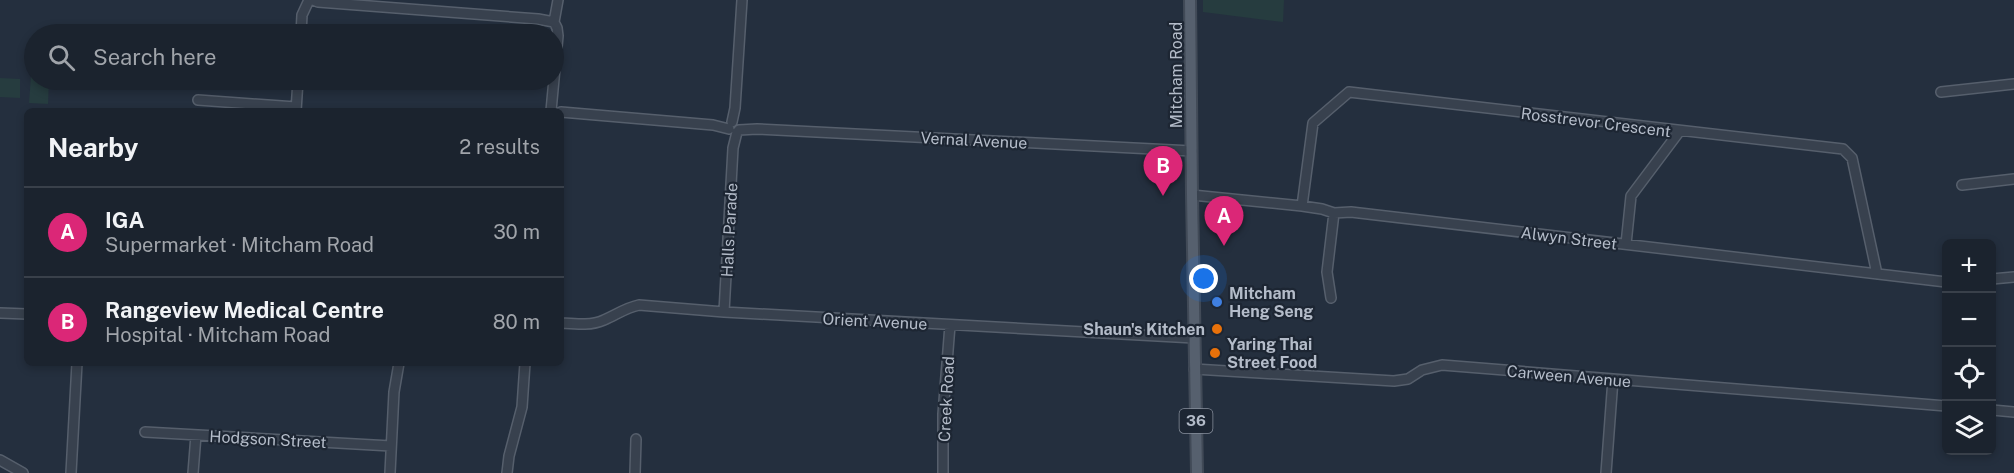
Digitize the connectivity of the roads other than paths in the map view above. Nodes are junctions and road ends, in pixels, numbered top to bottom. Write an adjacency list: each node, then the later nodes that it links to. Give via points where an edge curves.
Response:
1 (311, 0): 5 (street); 6 (street)
2 (558, 0): 5 (street)
3 (742, 0): 16 (street, Halls Parade)
4 (1191, 0): 18 (main road, Mitcham Road / 36)
5 (554, 22)
6 (302, 24)
7 (2014, 84): 10 (street)
8 (297, 90): 13 (street)
9 (554, 90): 14 (street)
10 (1941, 92)
11 (198, 100): 12 (street)
12 (285, 108)
13 (296, 108)
14 (552, 108)
15 (564, 112): 16 (street, Vernal Avenue)
16 (734, 127): 18 (street, Vernal Avenue); 30 (street, Halls Parade)
17 (1679, 132): 22 (street, Rosstrevor Crescent, via 1349,92 1313,123); 24 (street, via 1631,196); 25 (street, Rosstrevor Crescent, via 1843,150 1852,158)
18 (1192, 152): 21 (main road, Mitcham Road / 36)
19 (2014, 179): 20 (street)
20 (1962, 185)
21 (1192, 195): 22 (street, Alwyn Street); 35 (main road, Mitcham Road / 36)
22 (1302, 206): 23 (street, Alwyn Street)
23 (1334, 213): 24 (street, Alwyn Street); 29 (street, via 1327,272)
24 (1626, 244): 25 (street, Alwyn Street)
25 (1877, 274): 28 (street, Alwyn Street)
26 (2014, 277): 27 (street)
27 (1996, 279)
28 (1942, 281)
29 (1331, 298)
30 (724, 312): 33 (street, Orient Avenue, via 639,305 603,321); 34 (street, Orient Avenue)
31 (0, 313): 32 (street)
32 (24, 314)
33 (564, 323)
34 (950, 325): 35 (street, Orient Avenue); 55 (street, Creek Road, via 943,414)
35 (1194, 338): 39 (main road, Mitcham Road / 36)
36 (77, 366): 50 (street)
37 (398, 366): 47 (street)
38 (525, 366): 53 (street, via 522,407)
39 (1194, 369): 40 (street, Carween Avenue, via 1394,381 1442,365); 56 (main road, Mitcham Road / 36)
40 (1613, 380): 41 (street, Carween Avenue); 57 (street)
41 (1942, 406)
42 (1996, 410): 43 (street)
43 (2014, 411)
44 (145, 432): 45 (street, Hodgson Street)
45 (196, 435): 47 (street, Hodgson Street); 51 (street)
46 (636, 439): 54 (street)
47 (391, 446): 52 (street)
48 (0, 460): 49 (street)
49 (23, 473)
50 (71, 473)
51 (193, 473)
52 (390, 473)
53 (507, 473)
54 (635, 473)
55 (944, 473)
56 (1197, 473)
57 (1606, 473)

